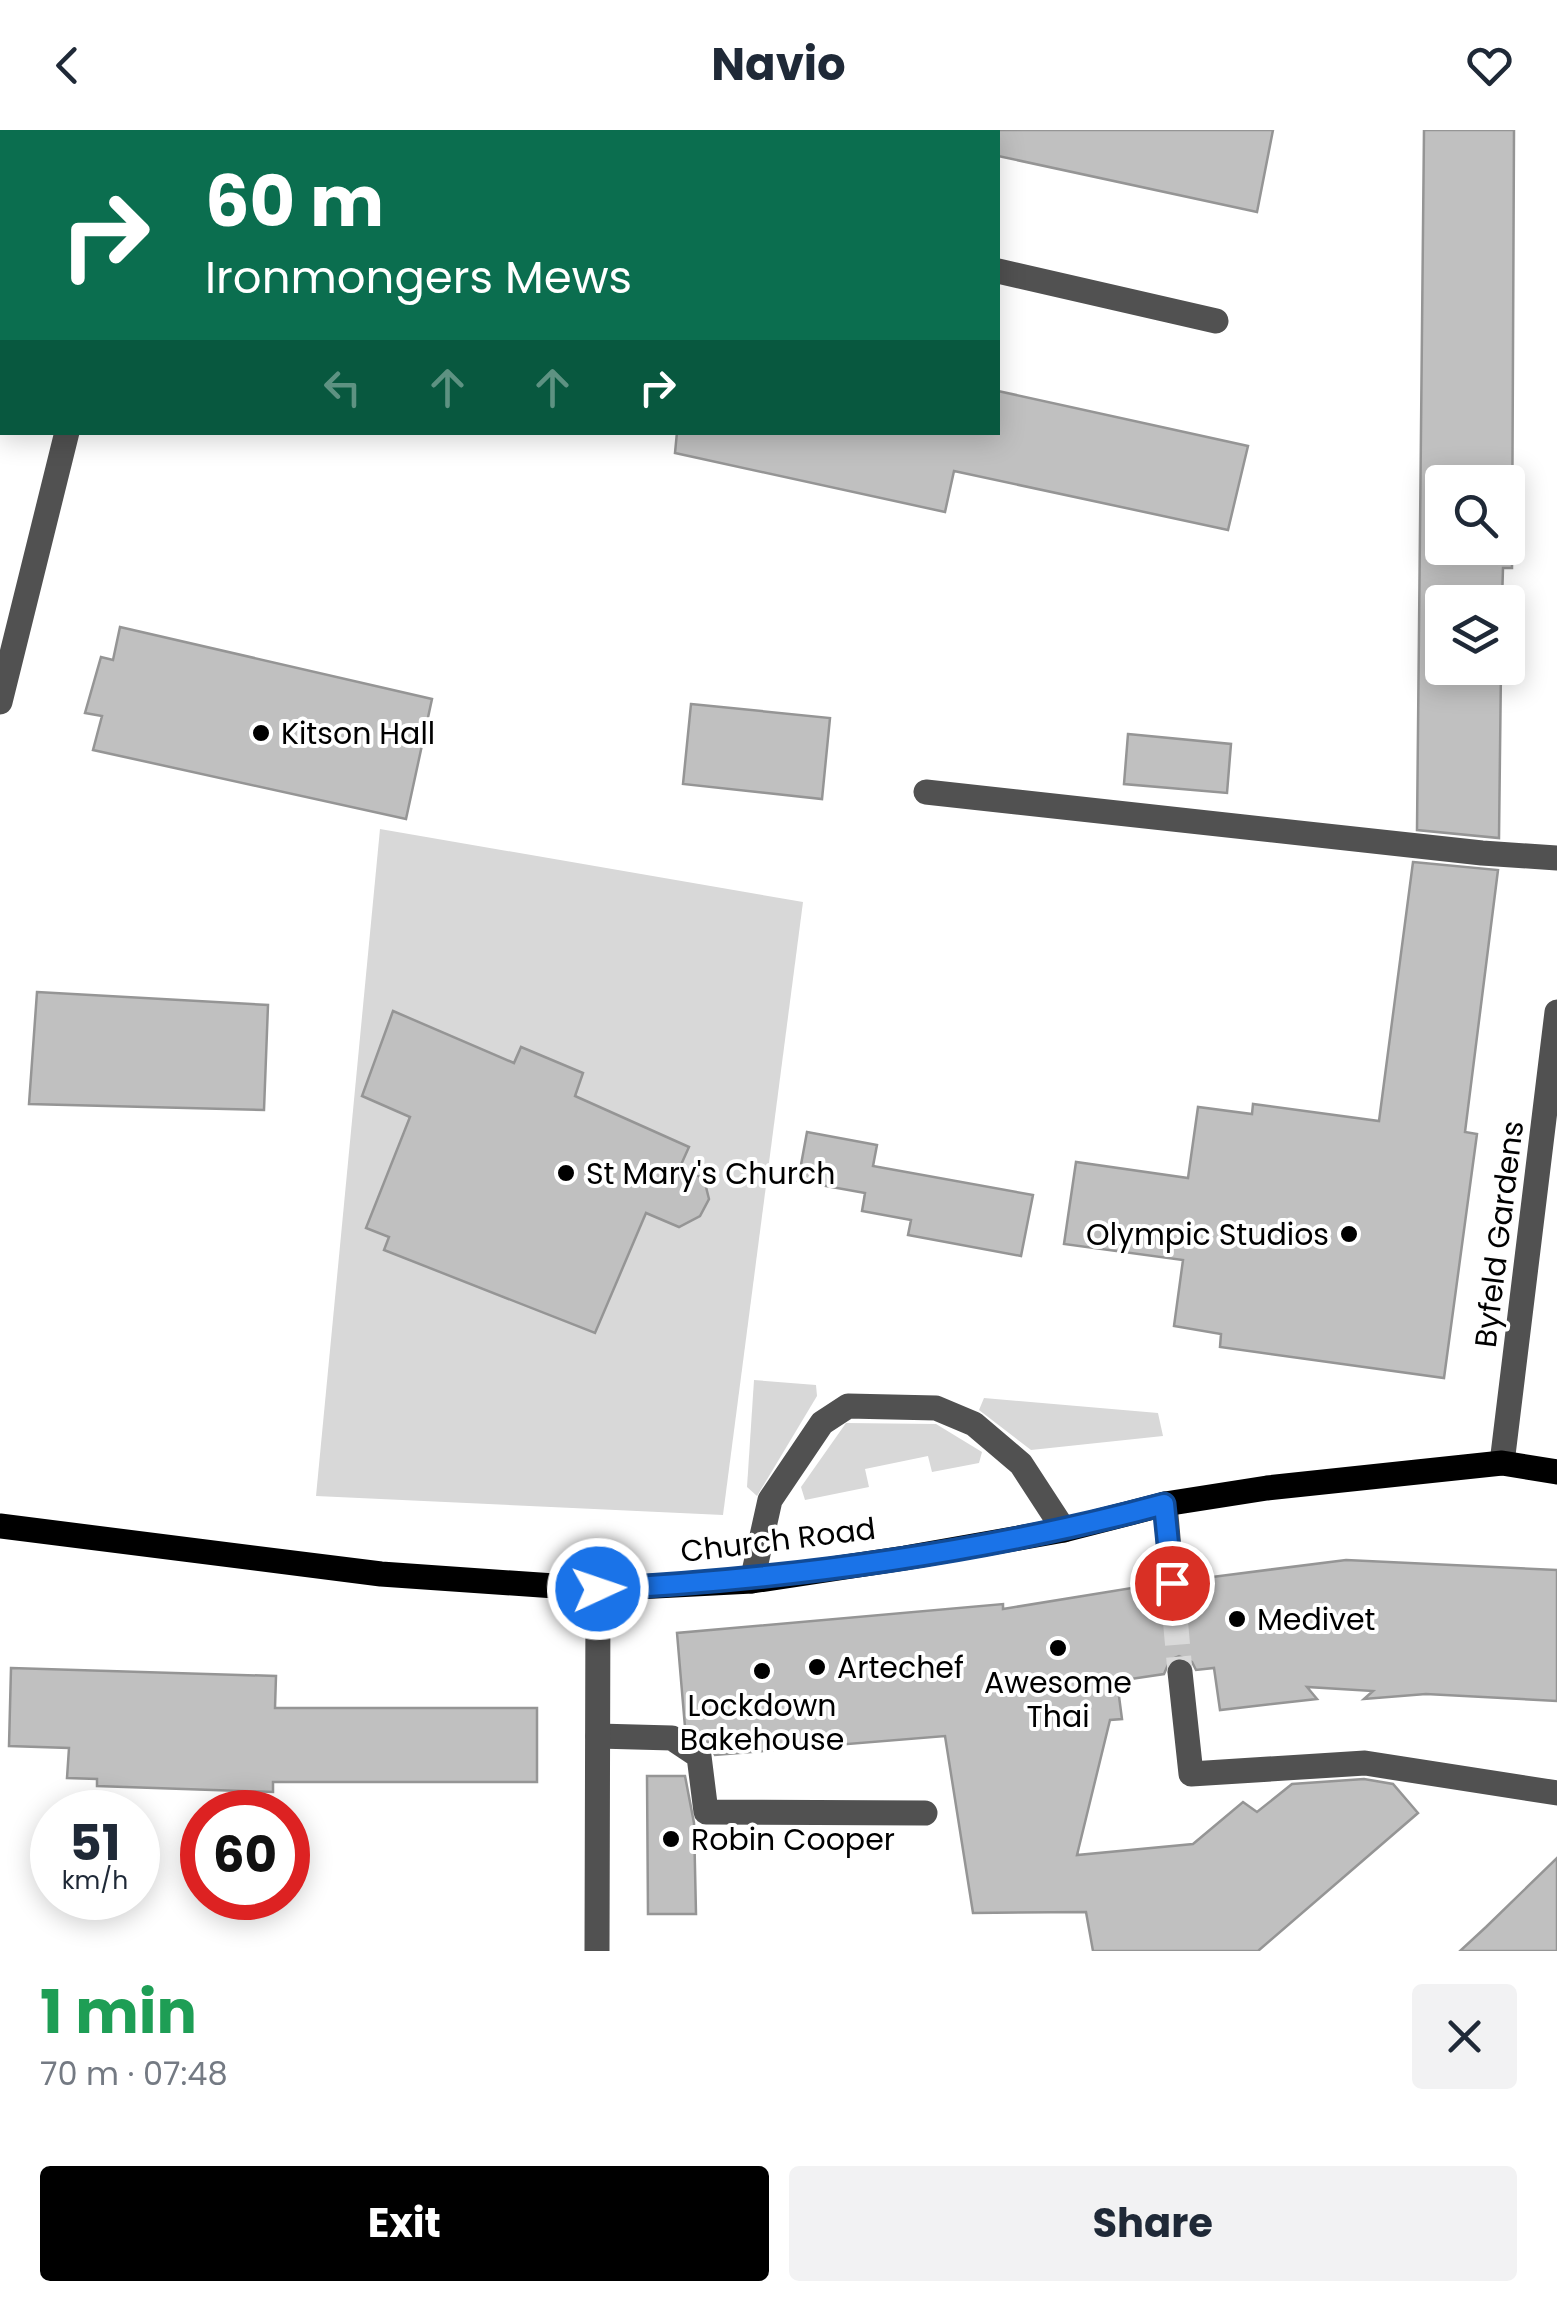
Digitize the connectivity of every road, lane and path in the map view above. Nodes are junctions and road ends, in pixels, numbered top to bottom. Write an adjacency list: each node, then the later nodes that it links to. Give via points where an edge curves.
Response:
1 (1000, 271): 2 (street)
2 (1216, 321)
3 (66, 435): 4 (street)
4 (0, 702)
5 (926, 792): 6 (street)
6 (1557, 858)
7 (1557, 1012): 8 (street, Byfeld Gardens)
8 (1551, 1142): 9 (street, Byfeld Gardens)
9 (1502, 1463): 10 (main road, Church Road); 11 (main road, Church Road)
10 (1557, 1472)
11 (1164, 1504): 13 (main road, Church Road); 15 (street)
12 (0, 1526): 16 (main road, Church Road, via 381,1574)
13 (1064, 1530): 14 (main road, Church Road); 14 (street, via 1021,1464 974,1424 936,1408 848,1406 822,1423 770,1500)
14 (752, 1581): 16 (main road, Church Road)
15 (1172, 1583)
16 (598, 1589): 18 (street)
17 (1180, 1672): 19 (street, via 1191,1774 1365,1763)
18 (598, 1736): 20 (street, via 672,1738 699,1756 706,1812); 21 (street)
19 (1557, 1793)
20 (925, 1813)
21 (597, 1951)

